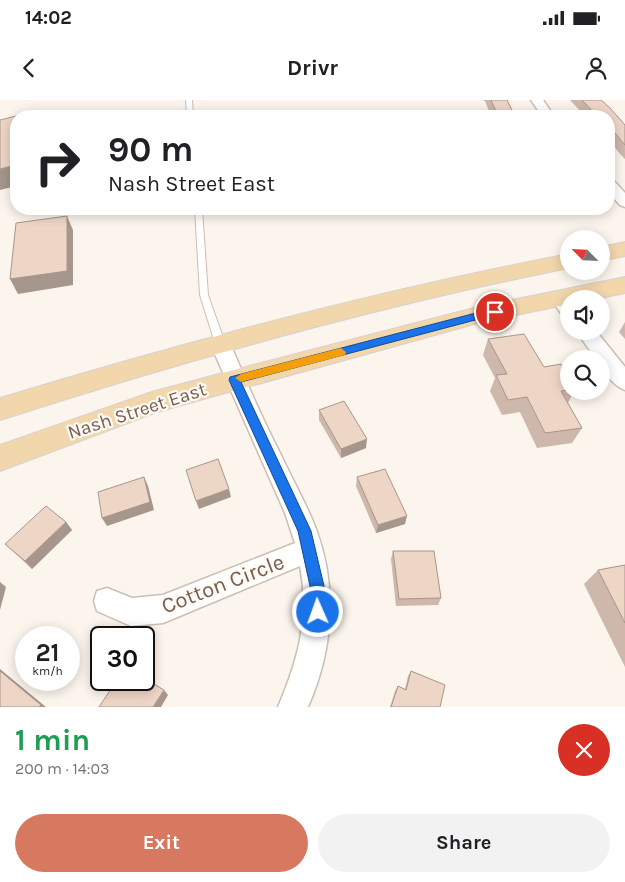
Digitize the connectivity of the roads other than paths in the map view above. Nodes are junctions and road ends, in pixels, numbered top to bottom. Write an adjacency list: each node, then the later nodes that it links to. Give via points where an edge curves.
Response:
1 (615, 191): 2 (street)
2 (625, 202)
3 (198, 215): 11 (lane, via 204,295)
4 (625, 249): 5 (main road)
5 (610, 252)
6 (560, 263): 11 (main road, via 388,299)
7 (625, 285): 8 (main road, Nash Street East)
8 (610, 290)
9 (560, 305): 12 (main road, Nash Street East, via 478,315)
10 (592, 340): 13 (street)
11 (220, 343): 12 (street); 14 (main road)
12 (234, 380): 15 (main road, Nash Street East, via 152,403); 16 (street, via 304,531)
13 (625, 382)
14 (0, 409)
15 (0, 458)
16 (309, 550): 17 (street, Cotton Circle, via 163,610 132,612); 18 (street, via 317,586 313,658)
17 (107, 601)
18 (293, 707)

